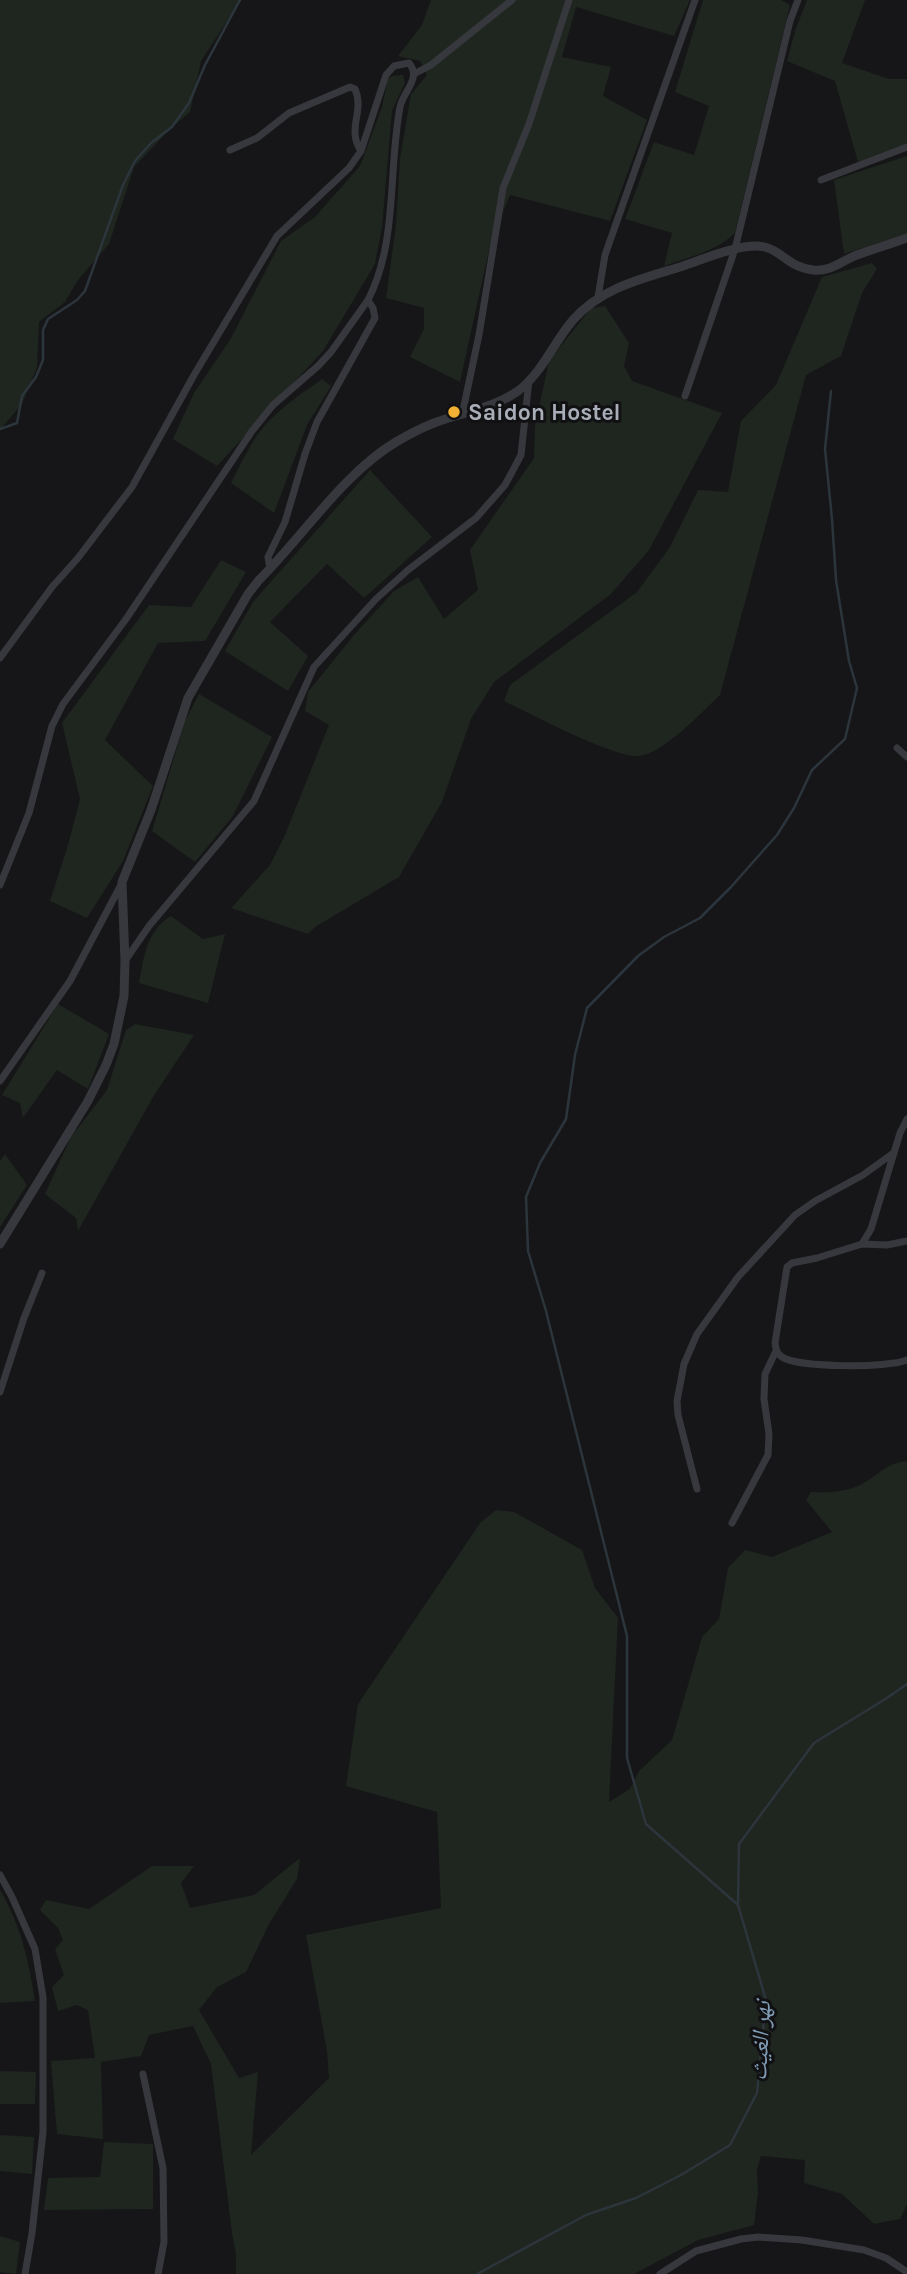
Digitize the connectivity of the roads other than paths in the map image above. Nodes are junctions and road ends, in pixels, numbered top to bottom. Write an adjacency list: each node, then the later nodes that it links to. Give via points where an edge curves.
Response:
1 (512, 0): 5 (street)
2 (569, 0): 16 (street, via 503,188)
3 (695, 0): 12 (street, via 606,255)
4 (797, 0): 11 (street)
5 (414, 74): 8 (street, via 409,64 394,66 386,75); 13 (street, via 401,101 389,223 379,275)
6 (907, 147): 9 (street)
7 (230, 150): 8 (street, via 257,138 289,113 350,87 358,99 354,137)
8 (361, 151): 18 (street, via 277,236 132,487)
9 (821, 180)
10 (907, 238): 11 (street, via 823,271 793,264 765,246)
11 (735, 249): 12 (street); 15 (street)
12 (598, 297): 14 (street, via 571,323)
13 (368, 300): 17 (street, via 375,318 317,422 285,522 268,557); 22 (street, via 331,352 273,405 252,431 63,704 52,726 29,813)
14 (529, 380): 16 (street, via 502,400); 23 (street, via 521,455 505,485 476,518 376,599 314,667 254,801)
15 (685, 396)
16 (462, 415): 17 (street, via 395,442 366,463)
17 (270, 569): 21 (street, via 247,594 188,698)
18 (0, 658)
19 (897, 748): 20 (street)
20 (907, 757)
21 (122, 882): 23 (street); 24 (street, via 70,981)
22 (0, 885)
23 (125, 961): 28 (street, via 121,1013 106,1065)
24 (0, 1081)
25 (907, 1119): 26 (street)
26 (893, 1154): 29 (street, via 871,1229); 34 (street, via 795,1215 738,1277 697,1334 684,1364 677,1401)
27 (907, 1241): 29 (street)
28 (0, 1244)
29 (862, 1244): 31 (street, via 789,1264)
30 (42, 1273): 33 (street)
31 (776, 1351): 32 (street, via 784,1358 811,1364 889,1365); 35 (street, via 765,1374 768,1455)
32 (907, 1360)
33 (0, 1392)
34 (697, 1489)
35 (732, 1522)
36 (0, 1875): 39 (street, via 35,1949 43,1997 43,2132)
37 (144, 2074): 40 (street, via 163,2168 164,2242)
38 (907, 2272): 41 (street, via 864,2250 758,2236 696,2252)
39 (25, 2274)
40 (158, 2274)
41 (660, 2274)

